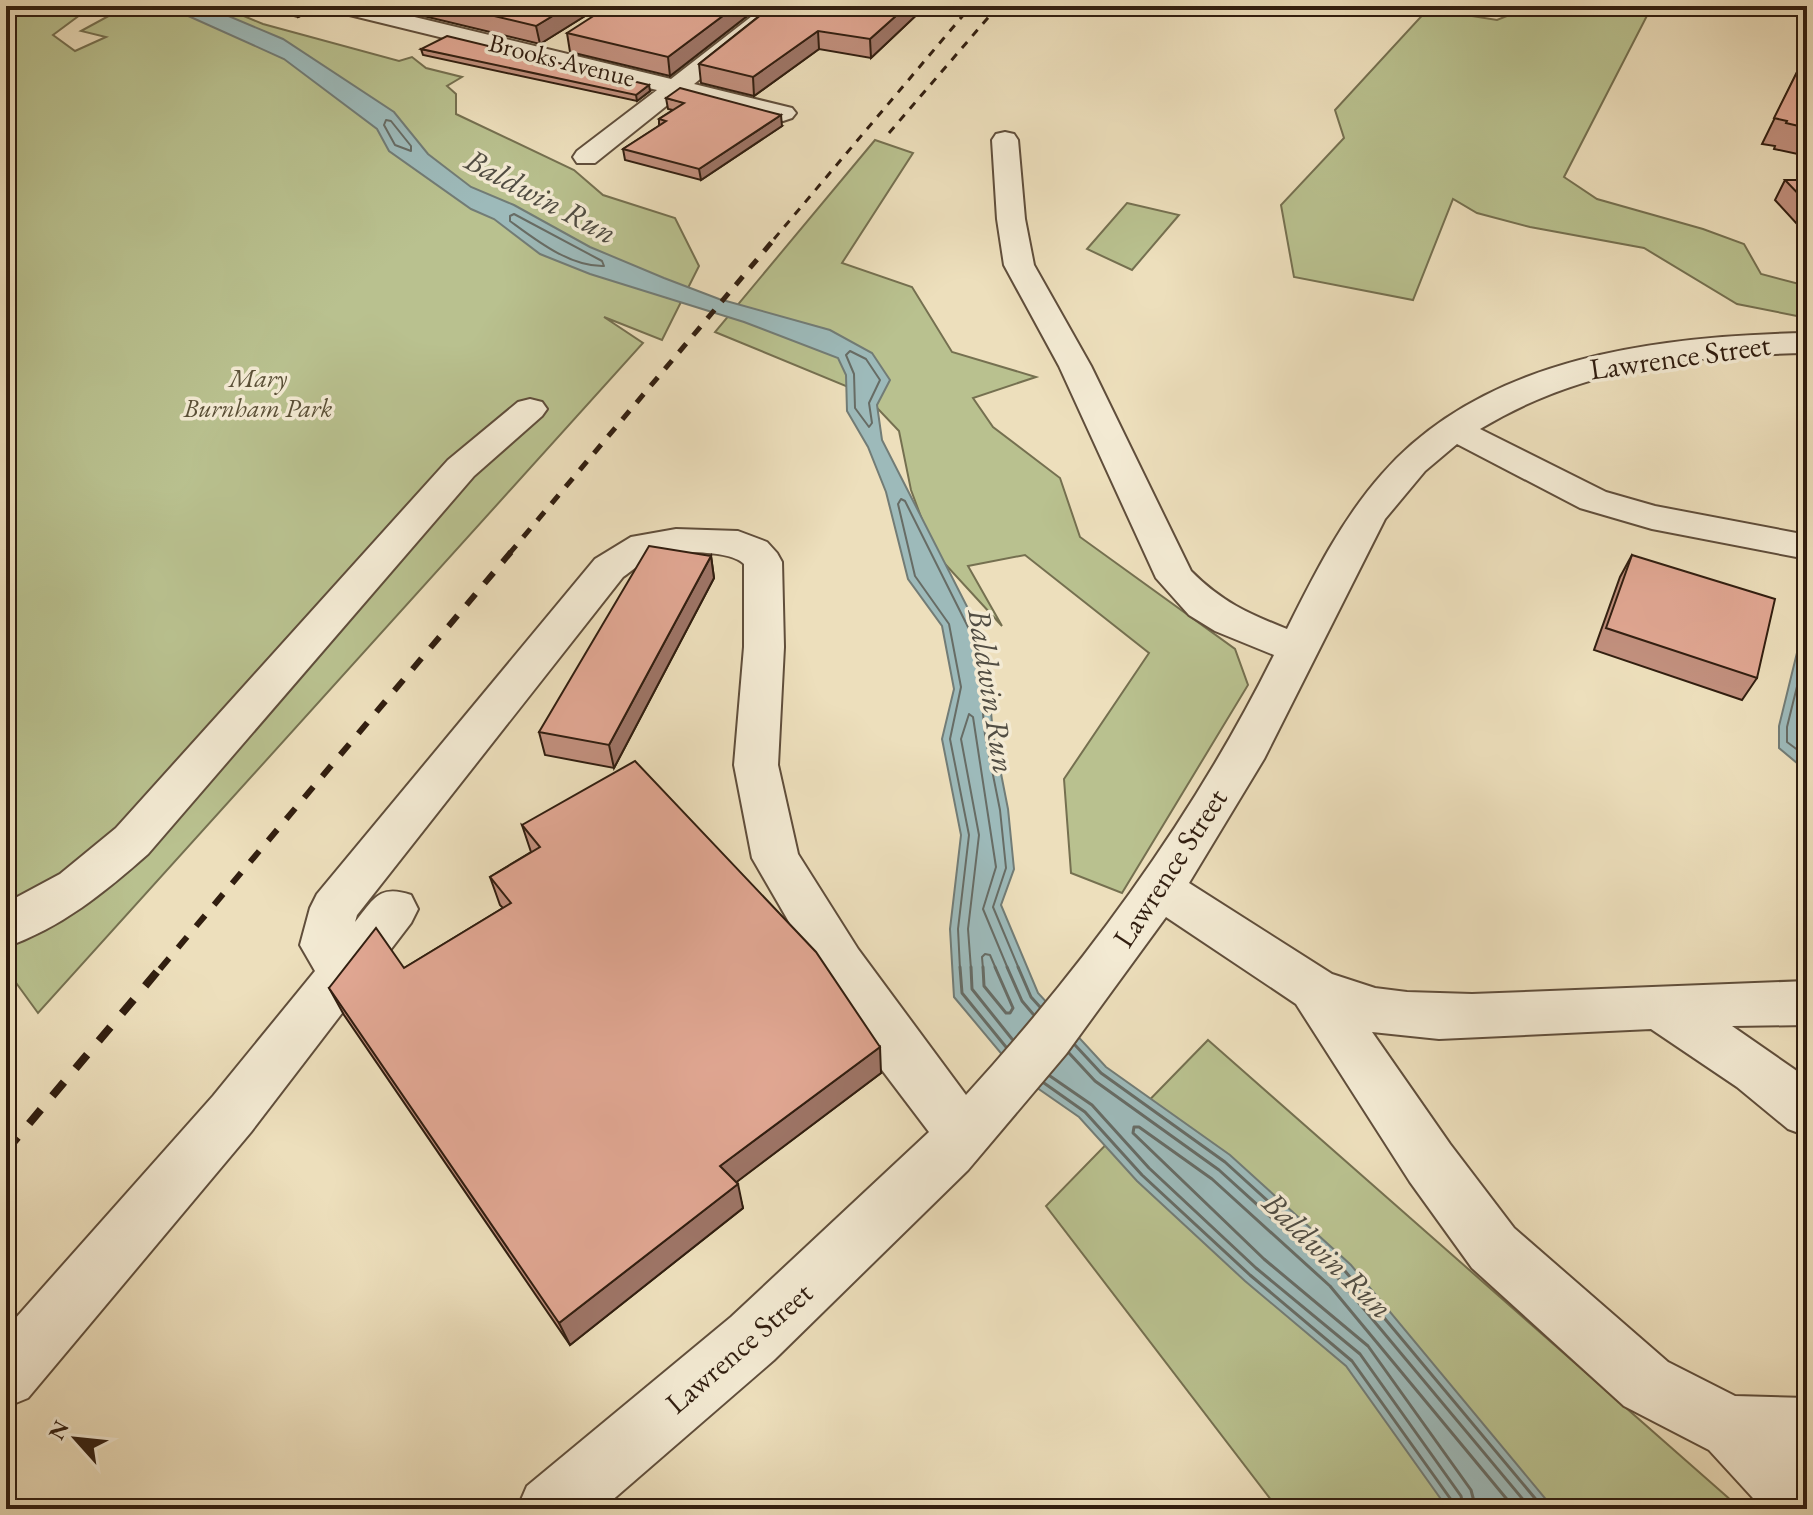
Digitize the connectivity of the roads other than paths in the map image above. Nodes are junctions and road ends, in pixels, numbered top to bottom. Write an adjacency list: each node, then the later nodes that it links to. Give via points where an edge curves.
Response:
1 (341, 6): 4 (street, Brooks Avenue)
2 (779, 6): 7 (street)
3 (450, 13): 4 (street)
4 (427, 27): 6 (street, Brooks Avenue)
5 (575, 36): 6 (street)
6 (542, 56): 7 (street, Brooks Avenue)
7 (676, 87): 8 (street, Brooks Avenue); 10 (street)
8 (783, 113)
9 (1005, 140): 15 (street, via 1019,265 1075,366 1175,578 1203,606)
10 (586, 157)
11 (1807, 343): 13 (street, Lawrence Street, via 1705,347 1598,365 1531,386)
12 (530, 409): 18 (street, via 461,468 132,841 77,888)
13 (1454, 429): 14 (street, via 1593,500); 15 (street, Lawrence Street, via 1385,494 1341,563)
14 (1807, 547)
15 (1298, 649): 16 (street, Lawrence Street, via 1199,830)
16 (1159, 888): 20 (street); 24 (street, Lawrence Street, via 1101,971)
17 (394, 909): 19 (street)
18 (6, 927)
19 (344, 971): 24 (street, via 325,945 334,908 609,568 644,546 738,543 763,562 756,765 775,858 901,1053); 25 (street, via 232,1114)
20 (1314, 989): 22 (street, via 1379,1013 1445,1016); 26 (street, via 1493,1248 1646,1384)
21 (1807, 1003): 22 (street)
22 (1659, 1007): 23 (street, via 1756,1070)
23 (1807, 1111)
24 (981, 1117): 29 (street, Lawrence Street, via 794,1302)
25 (6, 1376)
26 (1731, 1428): 27 (street); 28 (street)
27 (1807, 1430)
28 (1807, 1503)
29 (550, 1509)

